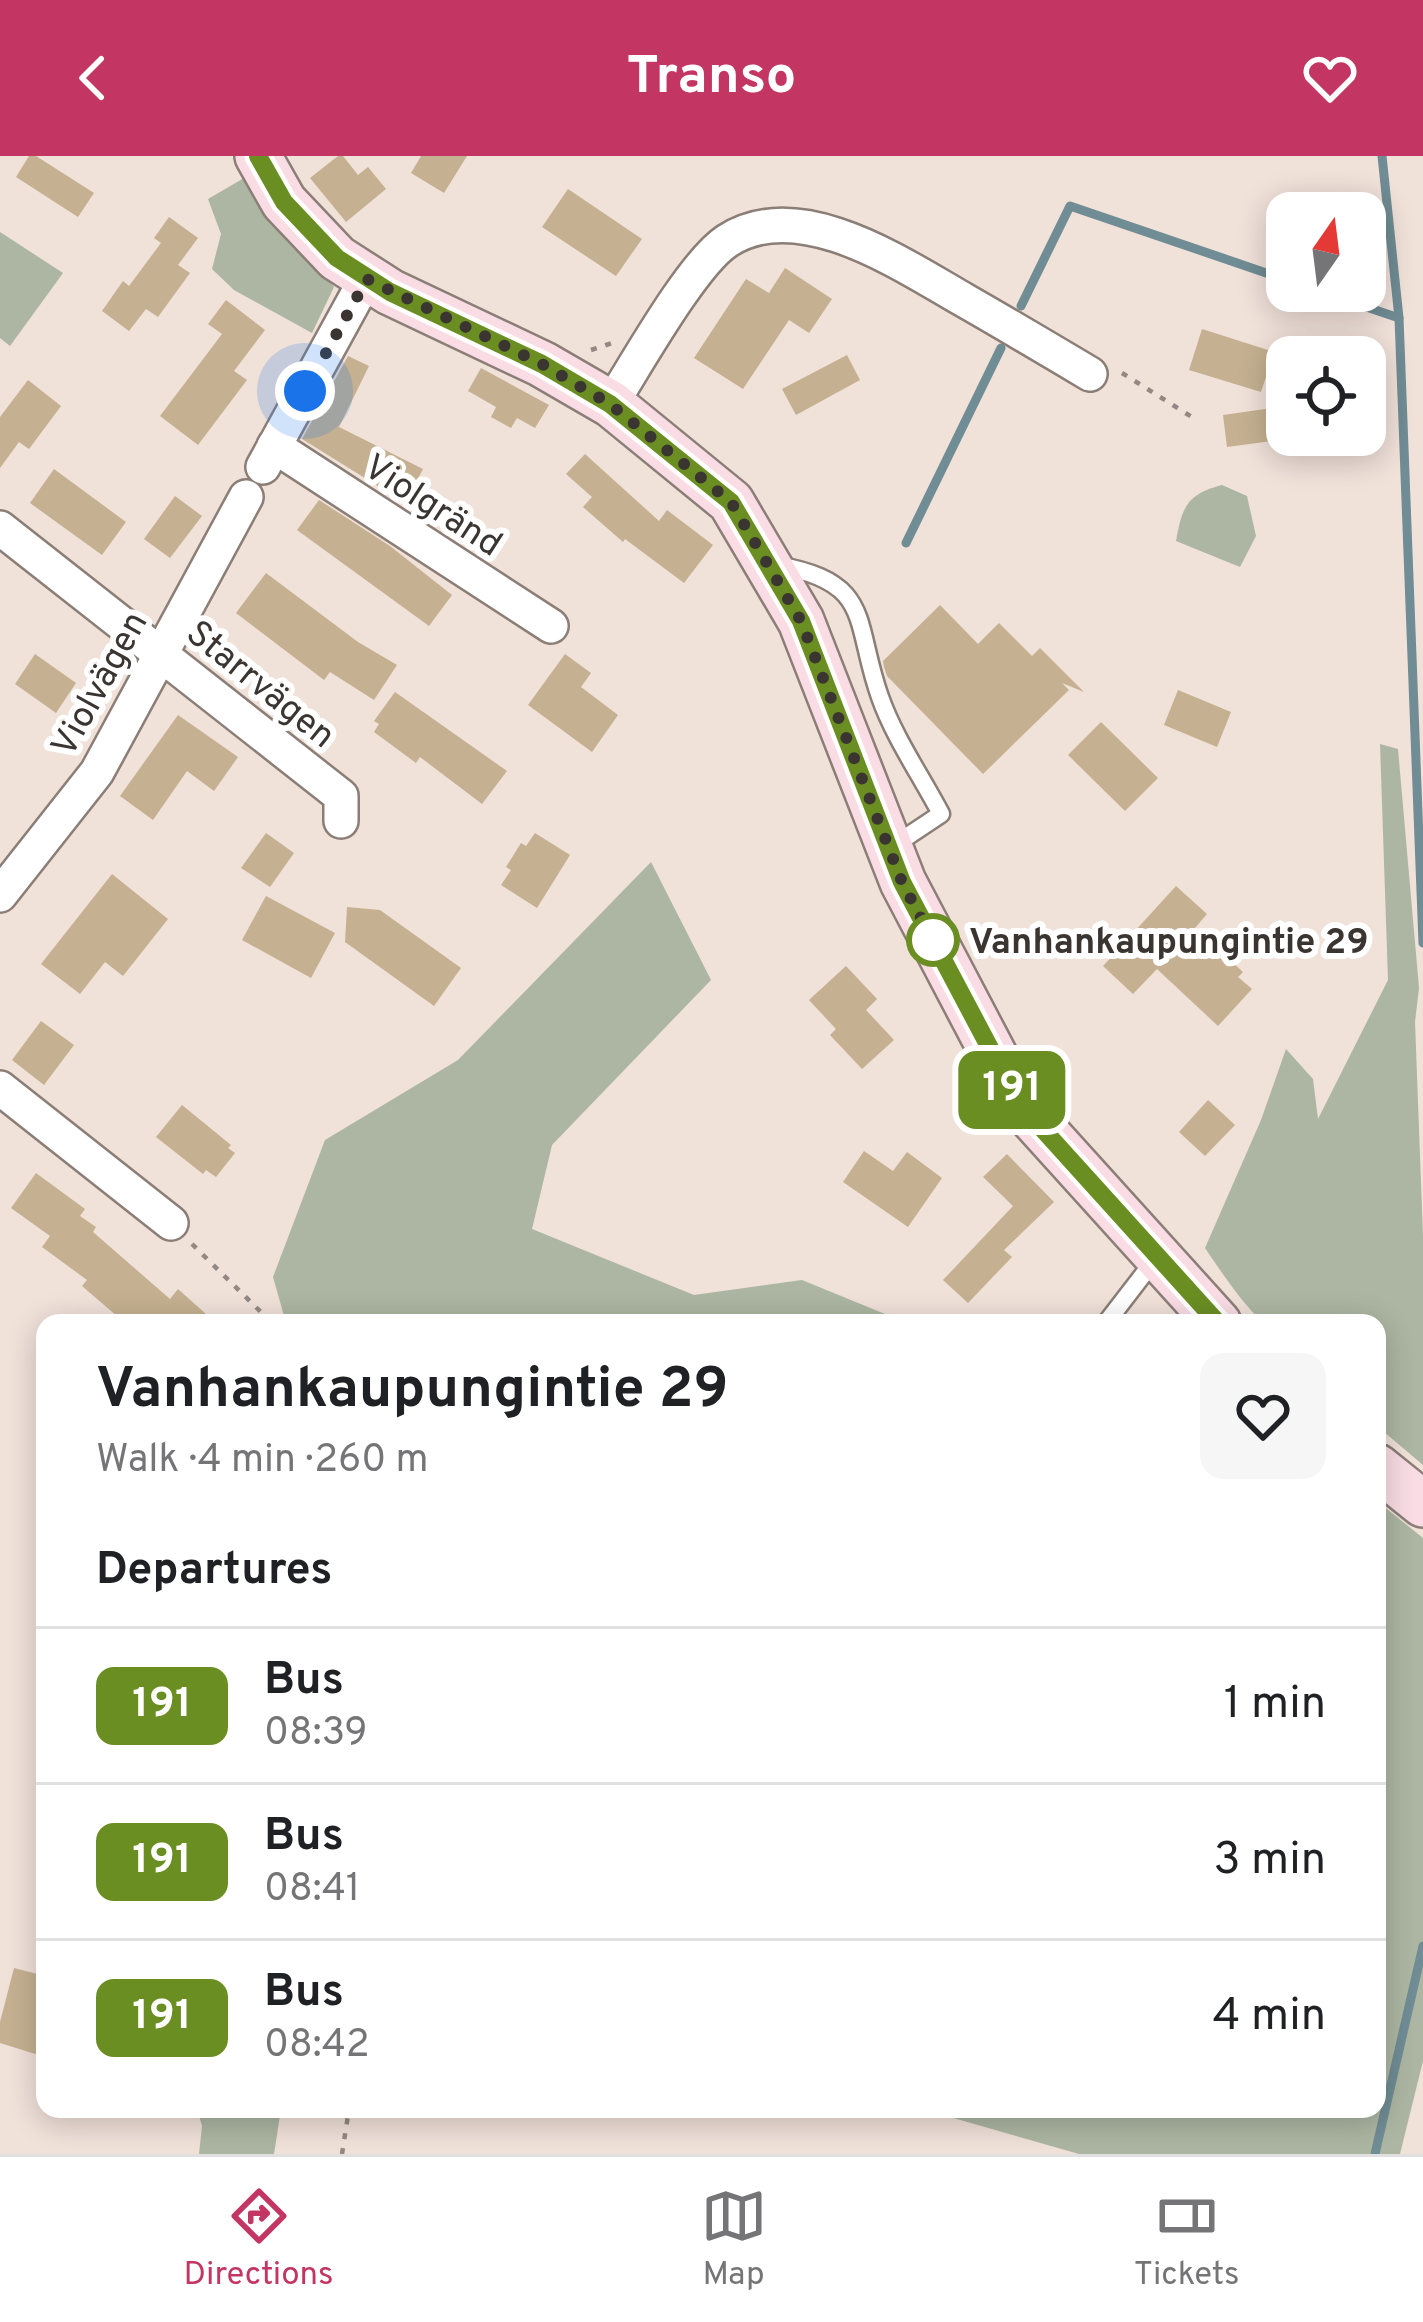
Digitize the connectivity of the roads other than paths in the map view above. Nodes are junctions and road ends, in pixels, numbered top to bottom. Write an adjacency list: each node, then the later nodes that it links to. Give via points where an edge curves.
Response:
1 (258, 156): 2 (street, via 284,202)
2 (367, 279): 4 (street); 8 (street, Violgränd, via 268,456)
3 (1106, 373): 4 (street, via 882,253 838,235 755,228 704,262)
4 (610, 404): 7 (street, via 731,502)
5 (246, 497): 9 (street, Violvägen)
6 (0, 528): 9 (street, Starrvägen)
7 (770, 564): 11 (street, via 801,621); 11 (lane, via 836,583 860,617 880,699 940,814)
8 (551, 626)
9 (160, 651): 10 (street, Starrvägen, via 341,796); 12 (street, Violvägen, via 97,772)
10 (341, 821)
11 (890, 849): 15 (street, via 1019,1103)
12 (0, 896)
13 (0, 1088): 14 (street)
14 (171, 1223)
15 (1157, 1258): 16 (lane); 17 (street)
16 (1113, 1314)
17 (1210, 1314)
18 (1386, 1474): 19 (street)
19 (1423, 1504)

